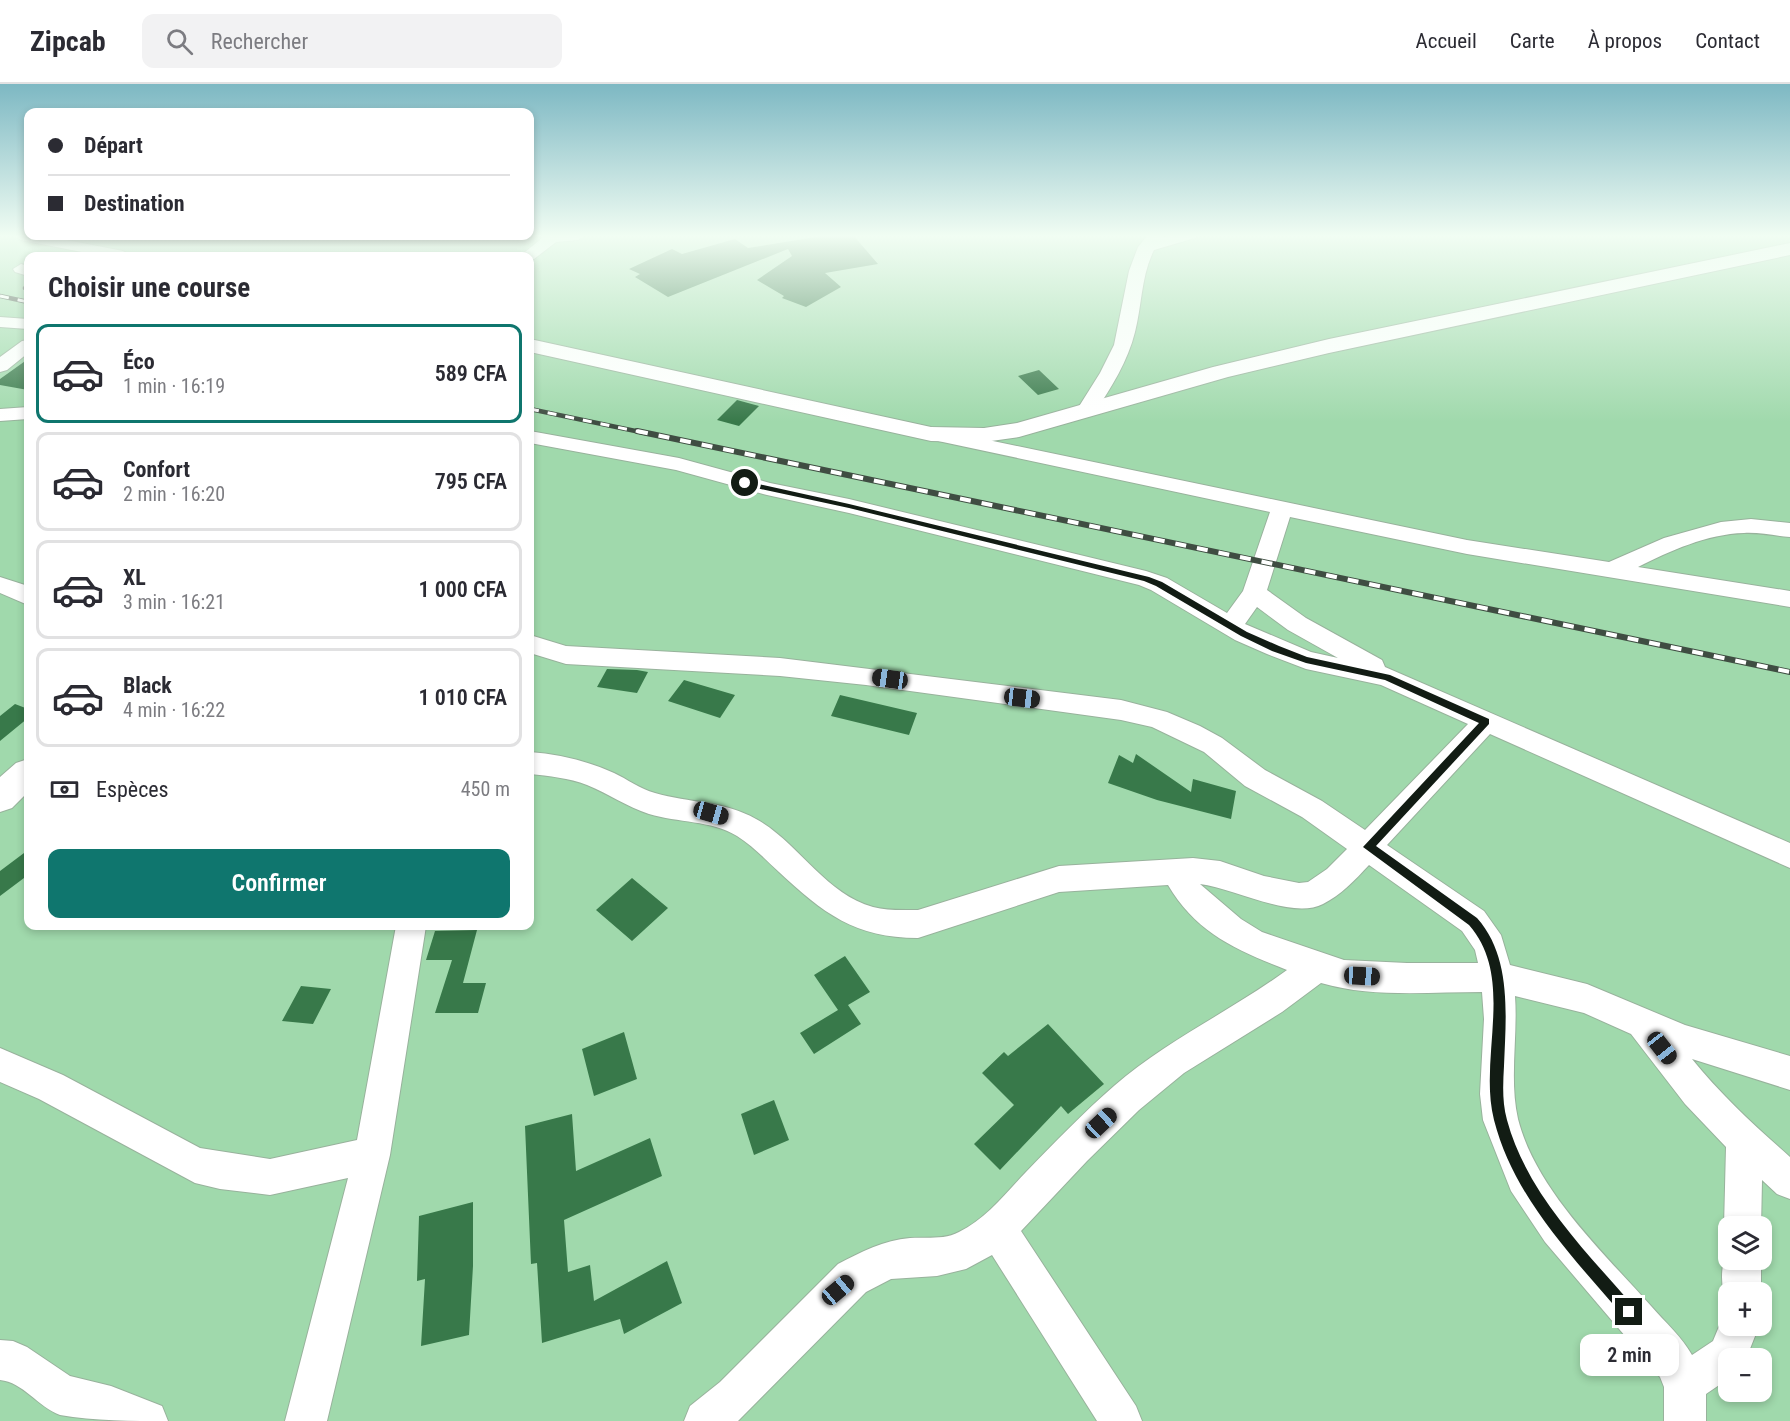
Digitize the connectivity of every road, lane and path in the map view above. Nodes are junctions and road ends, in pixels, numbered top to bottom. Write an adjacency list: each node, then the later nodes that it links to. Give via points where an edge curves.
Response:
1 (1132, 297): 8 (street, via 1120,353)
2 (1557, 297): 8 (street, via 1221,372)
3 (0, 322): 4 (street)
4 (24, 324)
5 (534, 347): 11 (street)
6 (24, 348): 7 (street)
7 (0, 366)
8 (1088, 408): 11 (street, via 999,434)
9 (24, 413): 10 (street)
10 (0, 415)
11 (931, 434): 13 (street)
12 (534, 438): 20 (street, via 679,464 767,489 1131,574 1159,584)
13 (1282, 509): 15 (street, via 1445,543); 17 (street)
14 (1790, 530): 15 (street, via 1739,526 1657,548)
15 (1610, 571): 19 (street)
16 (0, 585): 18 (street)
17 (1254, 593): 20 (street); 22 (street, via 1290,620)
18 (24, 594)
19 (1790, 599)
20 (1231, 626): 22 (street, via 1306,660)
21 (534, 645): 27 (street, via 566,655 595,658 780,667 866,676 1144,715 1213,745 1255,778)
22 (1387, 677): 23 (street)
23 (1486, 722): 27 (street); 28 (street)
24 (534, 763): 29 (street, via 597,778 646,802 727,818 754,831 845,910 883,924 918,924 1059,879)
25 (24, 776): 26 (street)
26 (0, 798)
27 (1369, 847): 29 (street, via 1338,878 1313,895 1264,889 1220,874); 32 (street, via 1473,921 1490,945)
28 (1790, 856)
29 (1177, 873): 31 (street, via 1191,897 1230,929 1251,942)
30 (410, 930): 37 (street)
31 (1317, 967): 32 (street, via 1344,975); 40 (street, via 1271,1001 1173,1061 1127,1098)
32 (1497, 977): 33 (street, via 1587,999); 43 (street, via 1497,1094 1501,1120 1524,1178 1558,1229 1674,1363)
33 (1643, 1024): 35 (street); 36 (street, via 1697,1092)
34 (0, 1065): 37 (street, via 51,1087 195,1165 270,1177)
35 (1790, 1073)
36 (1744, 1140): 38 (street); 39 (street)
37 (372, 1155): 45 (street)
38 (1790, 1181)
39 (1743, 1216)
40 (997, 1229): 46 (street, via 966,1250 937,1257 891,1260 852,1278 735,1397); 47 (street)
41 (1734, 1336): 43 (street, via 1727,1355)
42 (0, 1360): 44 (street, via 26,1368 60,1394)
43 (1685, 1402)
44 (147, 1421)
45 (306, 1421)
46 (705, 1421)
47 (1121, 1421)

